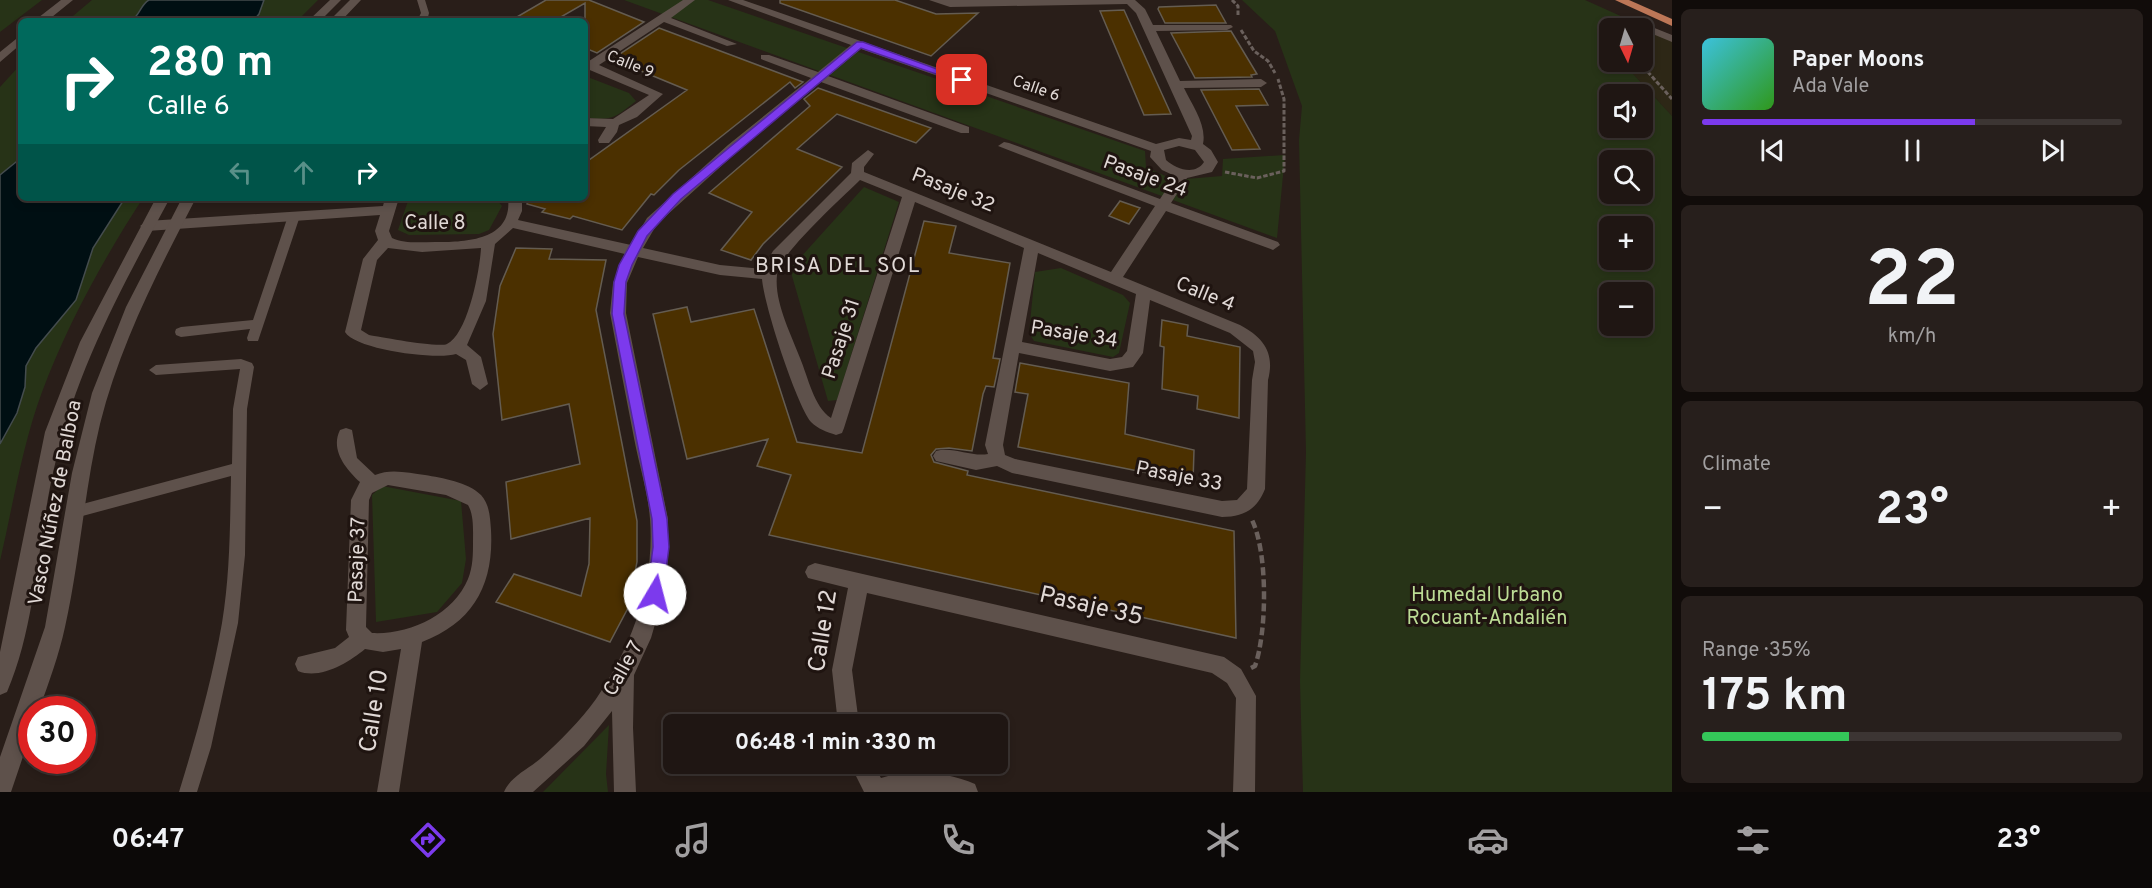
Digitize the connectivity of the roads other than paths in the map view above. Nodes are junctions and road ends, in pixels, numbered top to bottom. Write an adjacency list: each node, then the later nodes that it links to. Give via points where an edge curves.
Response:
1 (68, 0): 12 (street)
2 (336, 0): 13 (street)
3 (356, 0): 14 (street)
4 (421, 0): 15 (lane)
5 (690, 0): 16 (street, Calle 9)
6 (733, 0): 24 (street, Calle 6)
7 (934, 0): 10 (street, via 950,4)
8 (1620, 0): 17 (main road)
9 (1648, 0): 11 (main road)
10 (1129, 1): 19 (street, via 1141,12)
11 (1672, 10)
12 (44, 18)
13 (317, 18)
14 (338, 18)
15 (423, 18)
16 (662, 18): 23 (street); 27 (street, Calle 9)
17 (1672, 23)
18 (1227, 27): 19 (street)
19 (1149, 28): 31 (street)
20 (1653, 31): 21 (street)
21 (1672, 39)
22 (18, 41): 26 (street)
23 (731, 44)
24 (860, 44): 29 (street, Calle 7); 38 (street, Calle 6)
25 (765, 57): 29 (street)
26 (0, 59)
27 (588, 64)
28 (588, 65): 33 (street, Calle 9, via 657,94)
29 (820, 77): 34 (street); 56 (street, Calle 7, via 664,208)
30 (1261, 83): 31 (street)
31 (1176, 85): 36 (street, via 1197,131)
32 (588, 122): 33 (street)
33 (613, 124): 35 (street)
34 (965, 130)
35 (603, 140)
36 (1196, 145): 38 (street, via 1173,142); 41 (street, via 1209,155 1208,169)
37 (1004, 146): 47 (street, Pasaje 24)
38 (1158, 149): 41 (street, via 1157,157 1163,166)
39 (868, 154): 40 (street, via 857,166)
40 (858, 174): 42 (street, Pasaje 32); 57 (street, via 781,252)
41 (1183, 174): 47 (street)
42 (910, 195): 55 (street, Pasaje 32); 57 (street, Pasaje 31, via 836,428 822,423 812,408 773,300)
43 (161, 201): 51 (street, Vasco Núñez de Balboa)
44 (187, 201): 50 (street, Vasco Núñez de Balboa)
45 (515, 201): 49 (street)
46 (390, 204): 48 (street, Calle 8); 52 (street, Calle 8, via 382,231)
47 (1163, 204): 54 (street, Pasaje 24); 58 (street)
48 (294, 216): 50 (street, Calle 8); 60 (lane)
49 (510, 223): 53 (street, Calle 8); 56 (street)
50 (175, 225): 51 (street, Calle 8); 73 (street, Vasco Núñez de Balboa, via 106,376 86,447)
51 (147, 226): 80 (street, Vasco Núñez de Balboa, via 105,306 62,406 47,459 23,604)
52 (386, 240): 53 (street, Calle 8, via 408,246); 63 (street, via 368,266 352,328 355,335 440,351)
53 (488, 243): 63 (street, via 487,266 466,335)
54 (1273, 245)
55 (1032, 246): 58 (street, Calle 4); 64 (street)
56 (633, 250): 57 (street, via 732,273); 79 (street, Calle 7, via 620,282 618,314 656,492 661,547 652,610)
57 (769, 275)
58 (1114, 280): 59 (street, Calle 4)
59 (1144, 292): 64 (street, Pasaje 34, via 1135,353 1127,363 1110,365); 65 (street, Calle 4, via 1243,334 1257,345)
60 (258, 324): 61 (lane); 62 (lane)
61 (181, 332)
62 (253, 338)
63 (457, 346): 67 (street, via 473,357)
64 (1012, 346): 70 (street, via 994,445)
65 (1265, 365): 70 (street, Pasaje 33, via 1260,380 1256,489 1245,506 1222,509 1012,466)
66 (156, 370): 71 (lane, via 246,365 240,409)
67 (480, 384)
68 (346, 435): 72 (street, via 349,460)
69 (942, 456): 70 (street, Pasaje 33, via 976,463)
70 (998, 459)
71 (240, 468): 73 (lane); 85 (lane, via 230,622)
72 (372, 483): 76 (street, via 394,479 458,491 474,499 479,507 483,557 478,580 453,614); 77 (street, Pasaje 37, via 360,500 356,630)
73 (75, 512): 83 (street, Vasco Núñez de Balboa, via 47,654)
74 (815, 572): 75 (street, Pasaje 35)
75 (859, 582): 81 (street, Calle 12, via 842,670); 90 (street, Pasaje 35, via 1207,661 1234,676 1246,696)
76 (413, 638): 77 (street, via 378,643); 86 (street, Calle 10)
77 (362, 639): 78 (street, via 340,657)
78 (305, 664)
79 (624, 675): 87 (street, Calle 7, via 580,734); 88 (street)
80 (0, 686)
81 (847, 714)
82 (867, 774): 84 (street)
83 (0, 791)
84 (876, 791): 89 (street, via 927,783)
85 (188, 792)
86 (388, 792)
87 (515, 792)
88 (625, 792)
89 (967, 792)
90 (1244, 792)

